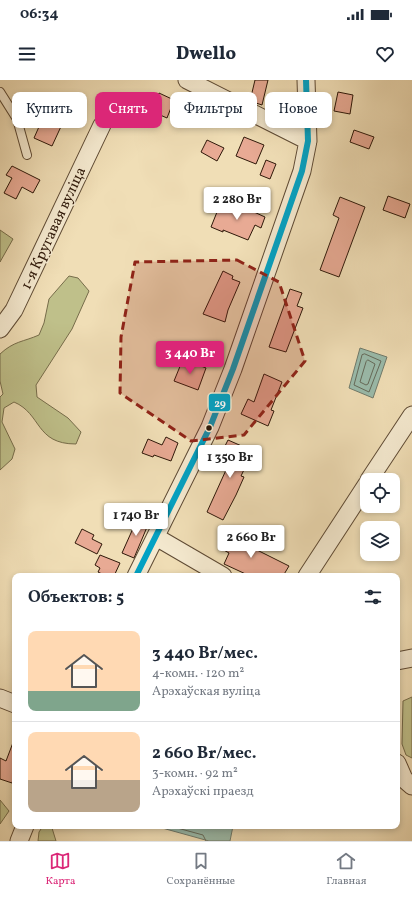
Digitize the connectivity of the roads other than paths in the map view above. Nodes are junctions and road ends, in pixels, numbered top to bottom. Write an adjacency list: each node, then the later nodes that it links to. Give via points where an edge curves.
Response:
1 (187, 80): 5 (street)
2 (306, 80): 5 (street)
3 (0, 92): 6 (lane, via 17,119)
4 (100, 128): 7 (street, 1-я Кругавая вуліца, via 14,310)
5 (308, 141): 11 (street, via 302,171 233,368 199,451)
6 (27, 155)
7 (0, 329)
8 (412, 415): 9 (street)
9 (374, 473)
10 (360, 495): 14 (street)
11 (156, 538): 12 (street); 13 (street)
12 (138, 573)
13 (218, 573)
14 (309, 573)
15 (412, 658): 16 (street)
16 (400, 661)
17 (0, 698): 18 (street)
18 (12, 703)
19 (400, 770): 20 (street, via 404,779)
20 (412, 786)
21 (24, 829): 22 (street)
22 (19, 841)

